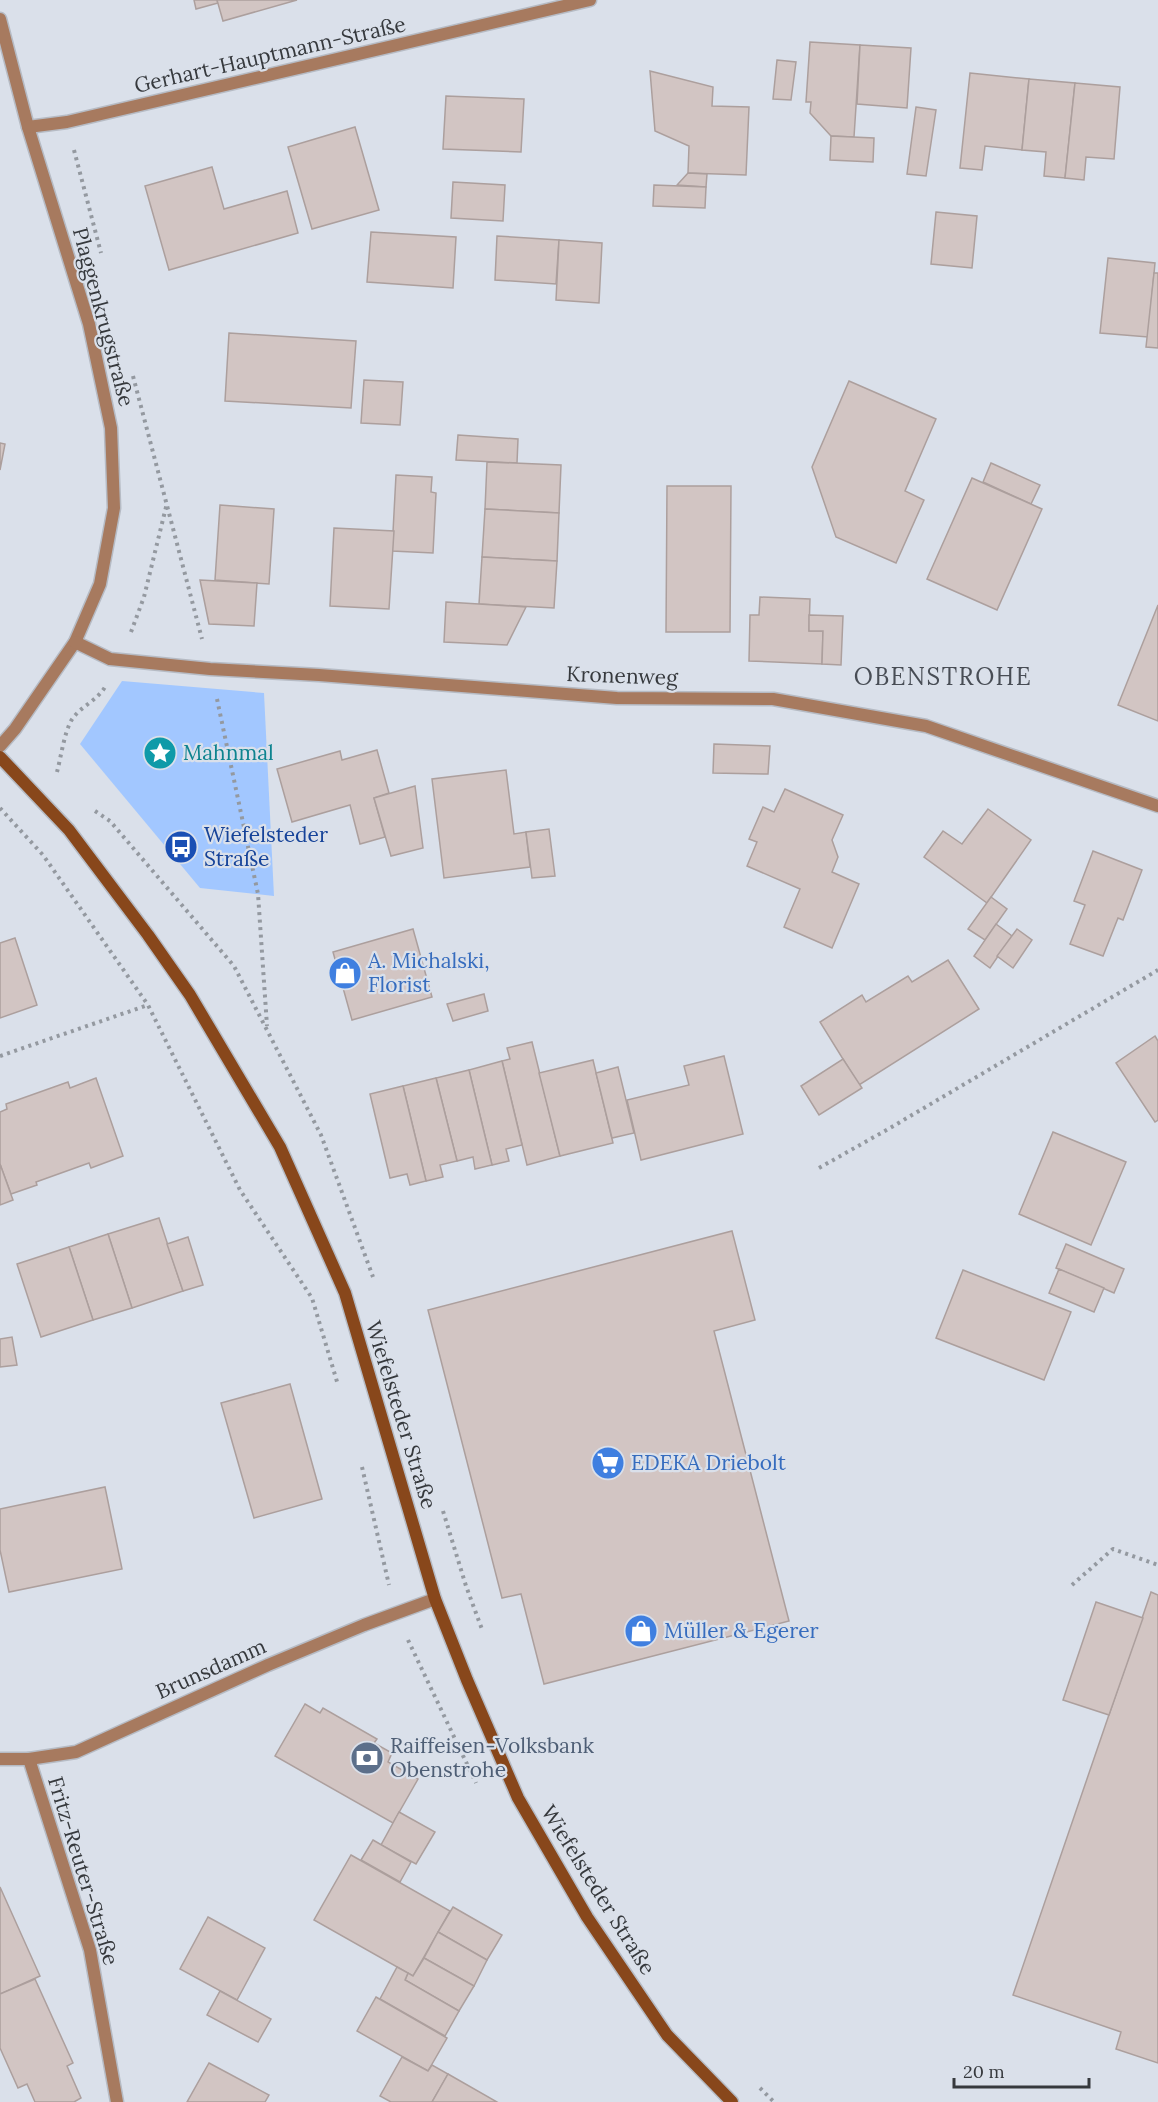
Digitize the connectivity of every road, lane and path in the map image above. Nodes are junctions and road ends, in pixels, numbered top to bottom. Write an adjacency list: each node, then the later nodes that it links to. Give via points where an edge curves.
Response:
1 (590, 0): 3 (street, Gerhart-Hauptmann-Straße)
2 (0, 19): 4 (street, Plaggenkrugstraße)
3 (67, 122): 4 (street, Gerhart-Hauptmann-Straße); 5 (path, Plaggenkrugstraße)
4 (28, 127): 7 (street, Plaggenkrugstraße, via 89,324 111,428 114,508 100,584)
5 (103, 261)
6 (130, 364): 8 (path, Plaggenkrugstraße)
7 (75, 642): 8 (street, Kronenweg, via 110,658); 9 (street, Plaggenkrugstraße)
8 (210, 669): 14 (street, Kronenweg, via 617,698 773,699 926,726); 18 (path, Plaggenkrugstraße, via 258,894)
9 (15, 729): 10 (street, Plaggenkrugstraße); 12 (path)
10 (0, 746)
11 (0, 757): 27 (main road, Wiefelsteder Straße, via 69,830 148,935 190,995 280,1148 345,1293)
12 (64, 780)
13 (87, 803): 18 (path, via 110,821 234,966)
14 (1158, 806)
15 (0, 808): 17 (path, via 43,855)
16 (1158, 970): 20 (path)
17 (148, 1005): 19 (path); 22 (path, via 240,1190 312,1298)
18 (267, 1029): 21 (path, via 321,1135)
19 (0, 1056)
20 (819, 1168)
21 (374, 1278)
22 (339, 1390)
23 (359, 1458): 28 (path)
24 (442, 1506): 29 (path)
25 (1158, 1565): 26 (path, via 1113,1549)
26 (1072, 1585)
27 (435, 1599): 28 (street, Brunsdamm); 35 (main road, Wiefelsteder Straße, via 518,1798 587,1917 668,2035)
28 (395, 1614): 31 (street, Brunsdamm, via 268,1665 76,1752); 32 (path)
29 (485, 1636)
30 (0, 1759): 31 (street, Brunsdamm)
31 (29, 1759): 34 (street, Fritz-Reuter-Straße, via 90,1950)
32 (476, 1784)
33 (758, 2086): 36 (path)
34 (117, 2102)
35 (732, 2102)
36 (774, 2102)

